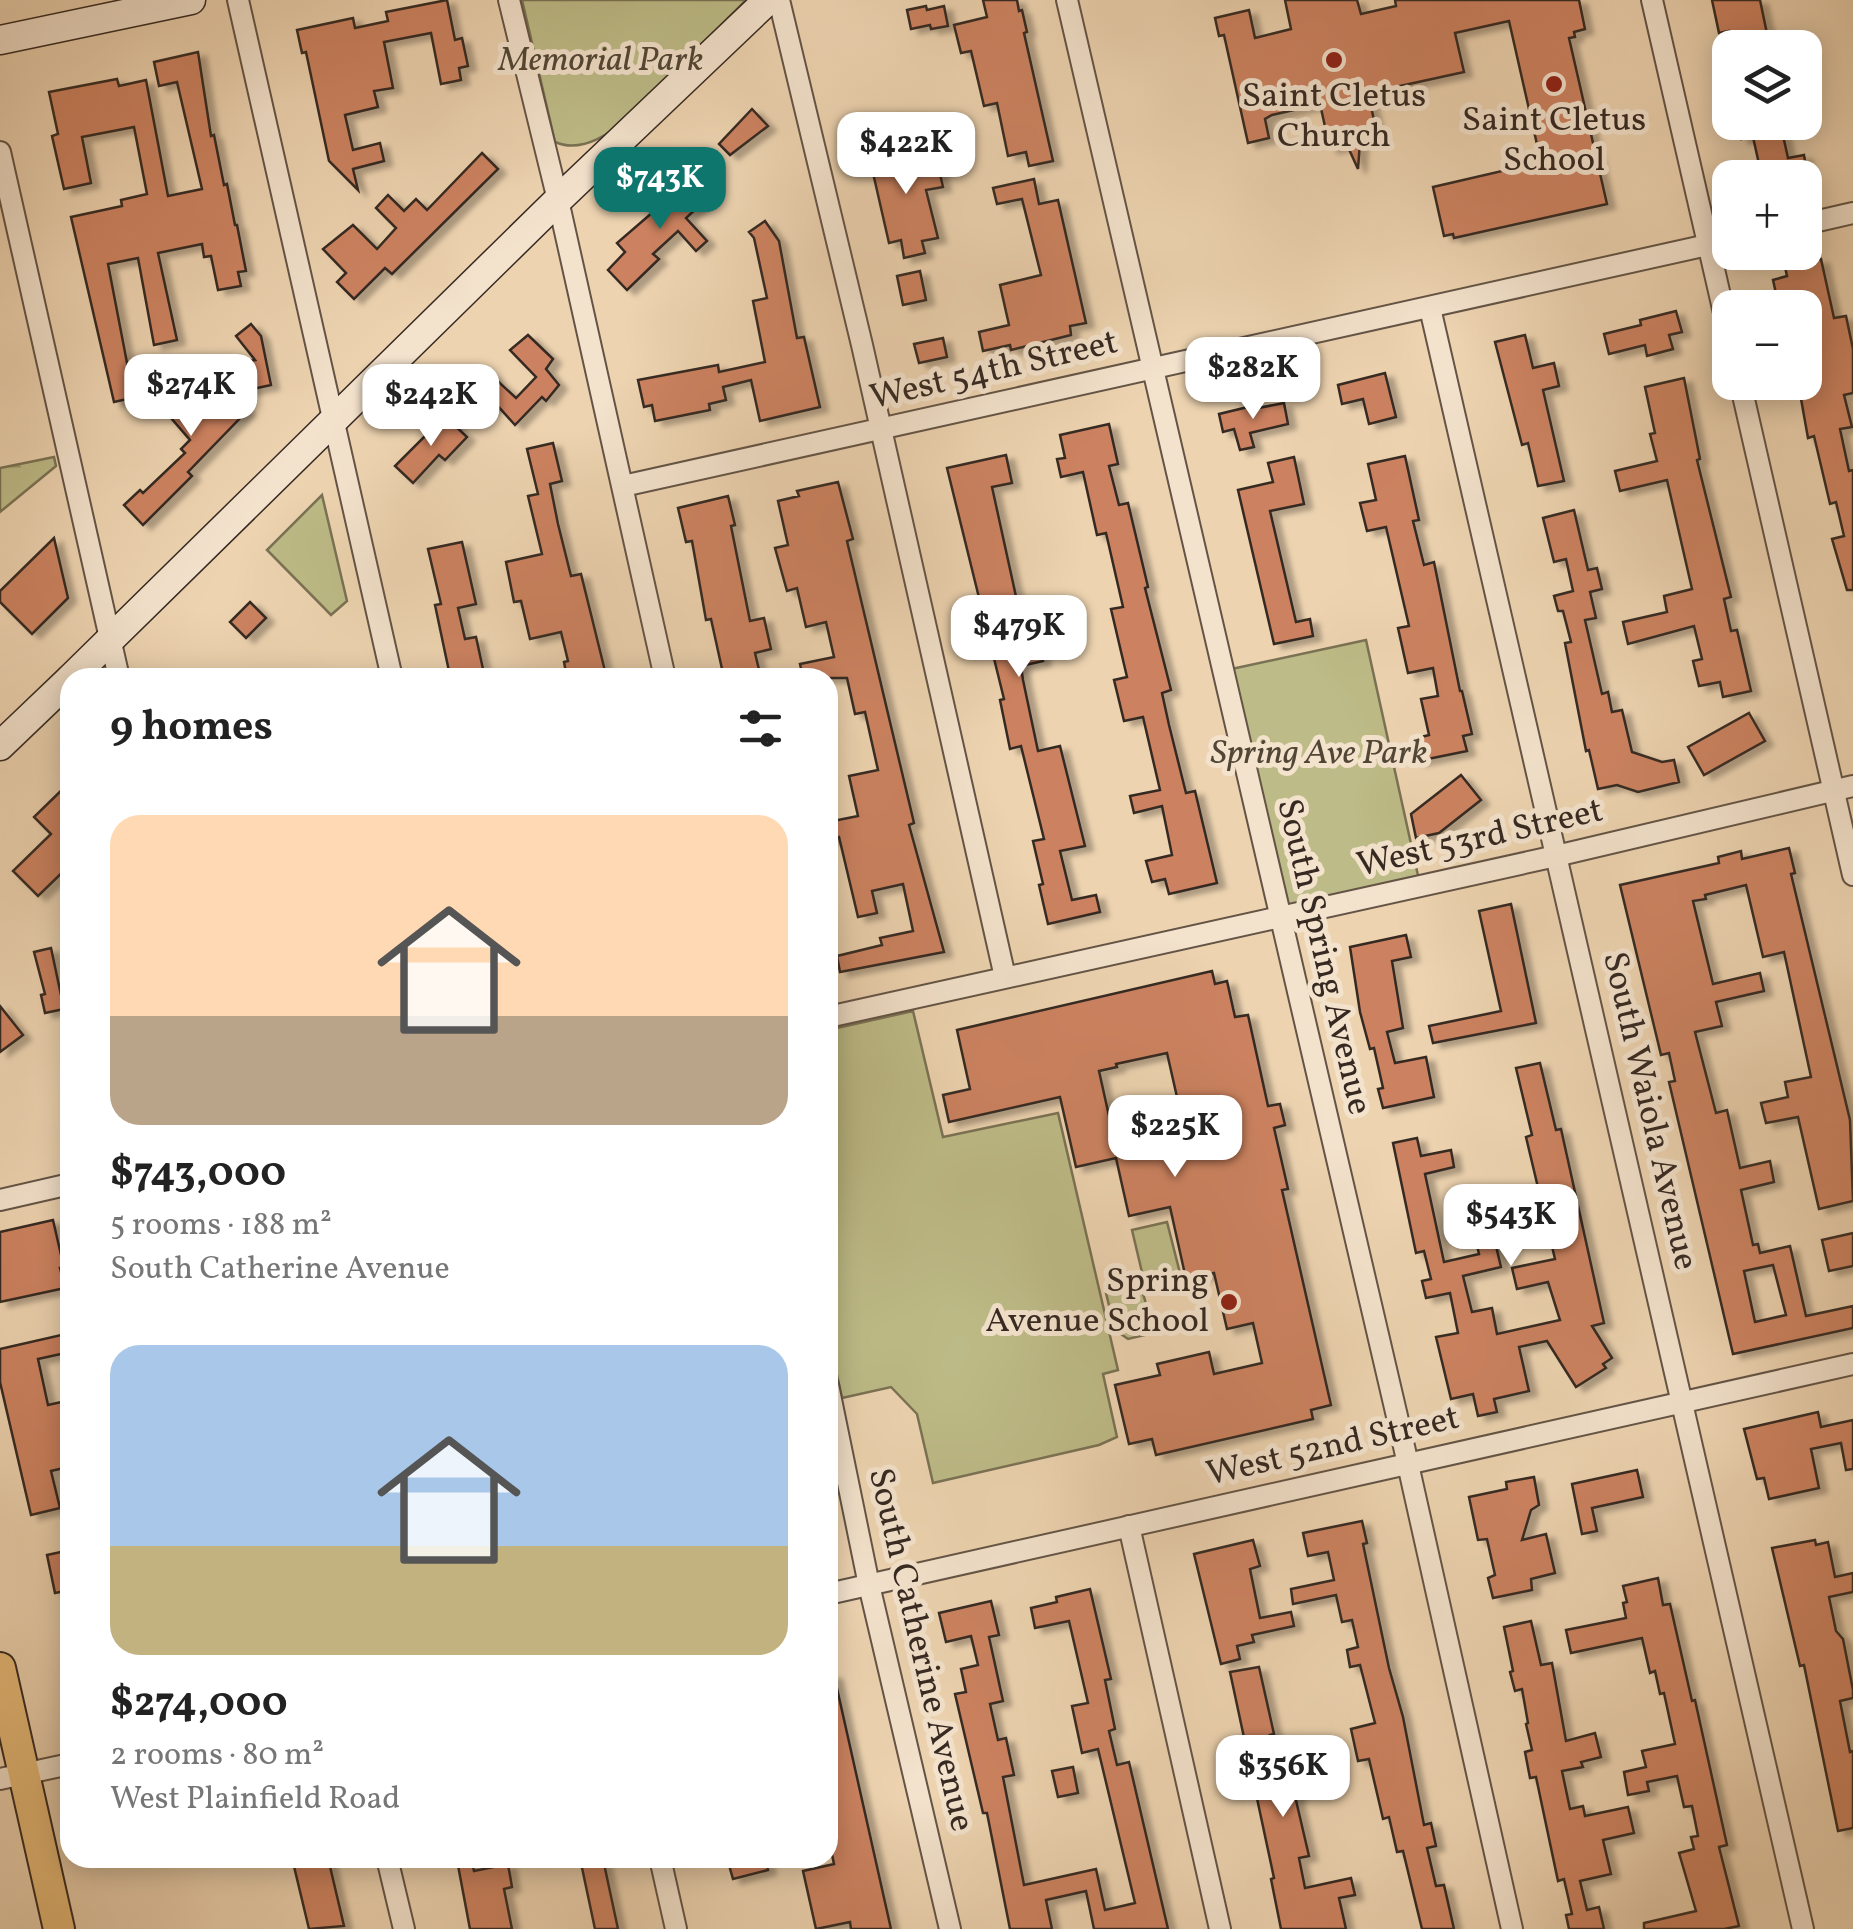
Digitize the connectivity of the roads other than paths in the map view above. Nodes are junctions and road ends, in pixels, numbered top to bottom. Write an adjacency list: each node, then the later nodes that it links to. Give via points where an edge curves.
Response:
1 (191, 0): 8 (main road)
2 (238, 0): 19 (street)
3 (509, 0): 10 (street)
4 (768, 0): 10 (main road)
5 (779, 0): 20 (street)
6 (1068, 0): 17 (street, South Spring Avenue)
7 (1652, 0): 14 (street)
8 (0, 40)
9 (0, 152): 22 (street)
10 (558, 200): 19 (main road); 21 (street)
11 (1853, 214): 12 (street)
12 (1822, 220)
13 (1712, 244): 14 (street, West 54th Street)
14 (1708, 245): 15 (street); 16 (street, West 54th Street)
15 (1719, 290)
16 (1430, 308): 17 (street, West 54th Street); 30 (street, South Waiola Avenue)
17 (1155, 368): 20 (street, West 54th Street); 32 (street, South Spring Avenue)
18 (1745, 400): 29 (street)
19 (333, 419): 22 (main road); 25 (street)
20 (881, 430): 21 (street, West 54th Street); 33 (street)
21 (623, 486): 26 (street)
22 (111, 641): 23 (main road); 24 (street)
23 (82, 668)
24 (117, 668)
25 (390, 668)
26 (663, 668)
27 (60, 689): 28 (main road)
28 (0, 746)
29 (1843, 788): 30 (street, West 53rd Street); 31 (street)
30 (1556, 856): 32 (street, West 53rd Street); 38 (street, South Waiola Avenue)
31 (1853, 875)
32 (1280, 917): 33 (street, West 53rd Street); 40 (street, South Spring Avenue)
33 (1004, 977): 34 (street, West 53rd Street)
34 (838, 1016)
35 (60, 1186): 36 (street)
36 (0, 1200)
37 (1853, 1364): 38 (street, West 52nd Street)
38 (1683, 1402): 40 (street, West 52nd Street); 55 (street, South Waiola Avenue)
39 (838, 1433): 42 (street, South Catherine Avenue)
40 (1408, 1464): 41 (street, West 52nd Street); 54 (street, South Spring Avenue)
41 (1129, 1526): 42 (street, West 52nd Street); 53 (street)
42 (870, 1585): 43 (street, West 52nd Street); 52 (street, South Catherine Avenue)
43 (838, 1592)
44 (0, 1668): 46 (main road)
45 (60, 1766): 46 (street)
46 (12, 1777): 49 (main road)
47 (390, 1868): 50 (street)
48 (662, 1868): 51 (street)
49 (58, 1929)
50 (404, 1929)
51 (676, 1929)
52 (950, 1929)
53 (1220, 1929)
54 (1512, 1929)
55 (1803, 1929)

